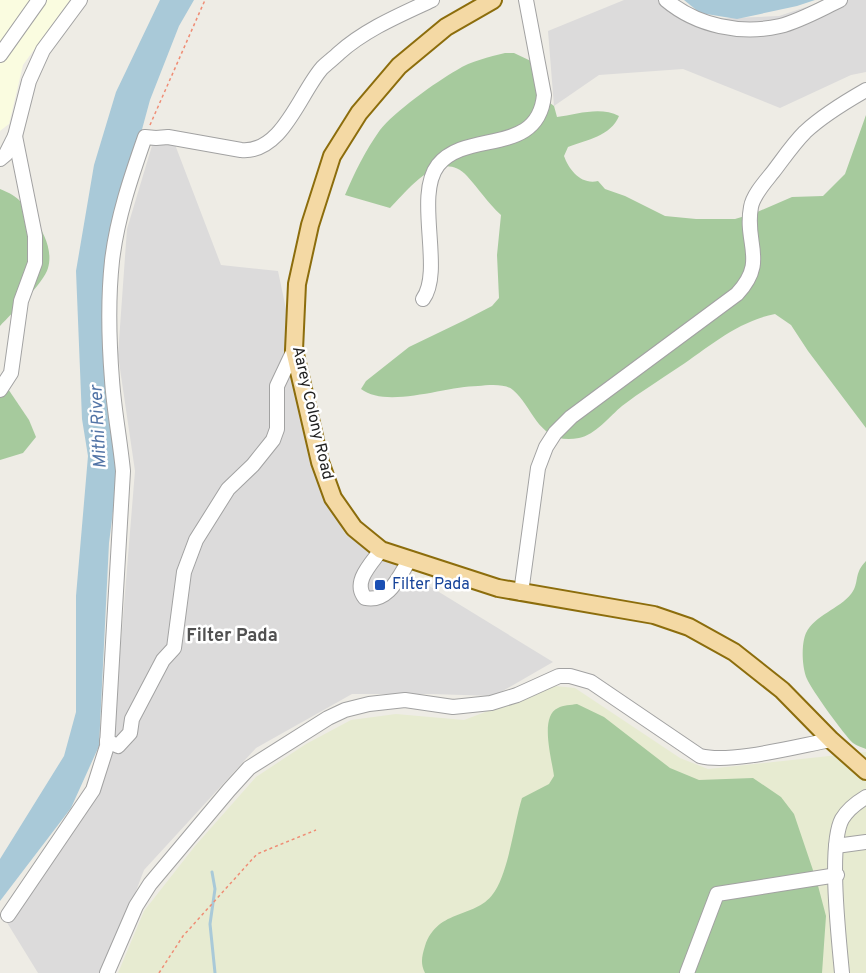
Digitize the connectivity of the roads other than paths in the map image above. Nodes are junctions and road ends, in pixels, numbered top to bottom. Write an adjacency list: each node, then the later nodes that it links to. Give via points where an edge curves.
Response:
1 (39, 0): 8 (street)
2 (80, 0): 10 (street, via 34,66)
3 (432, 0): 19 (street, via 377,27 342,50 321,69 290,119 259,148 242,150 144,136 124,197 112,261 112,382 123,471)
4 (493, 0): 13 (main road, Aarey Colony Road, via 446,27 399,66 359,113 332,156 310,225 297,284)
5 (526, 0): 12 (street, via 544,95 543,110 520,134 456,152 437,167 431,181 428,232 431,282)
6 (666, 0): 7 (street, via 703,23 756,29 782,26)
7 (840, 0)
8 (0, 55)
9 (866, 90): 17 (street, via 805,132 751,203 754,268 747,284 555,433 538,468)
10 (15, 136): 11 (street); 14 (street, via 35,236 35,263 21,301 11,373)
11 (0, 159)
12 (423, 298)
13 (294, 350): 15 (main road, Aarey Colony Road, via 320,462 333,498 354,528); 19 (street, via 277,386 277,429 273,440 228,489 196,540 184,572 174,648 163,660 132,719 130,734 118,746)
14 (0, 390)
15 (381, 549): 16 (main road, Aarey Colony Road); 16 (street, via 360,583 365,598 374,600 387,594)
16 (410, 559): 17 (main road, Aarey Colony Road)
17 (521, 593): 18 (main road, Aarey Colony Road, via 654,615 689,627 734,652 782,690)
18 (831, 740): 20 (main road, Aarey Colony Road); 26 (street, via 712,759 700,756 591,682 570,676 559,676 491,703 453,707 405,700 345,710 269,754 229,790 150,884 136,906)
19 (108, 741): 25 (street, via 93,790)
20 (866, 771)
21 (866, 797): 23 (street, via 848,810 841,821)
22 (866, 842): 23 (street)
23 (836, 846): 24 (street)
24 (837, 874): 27 (street, via 717,894); 28 (street)
25 (8, 915)
26 (108, 973)
27 (687, 973)
28 (842, 973)

